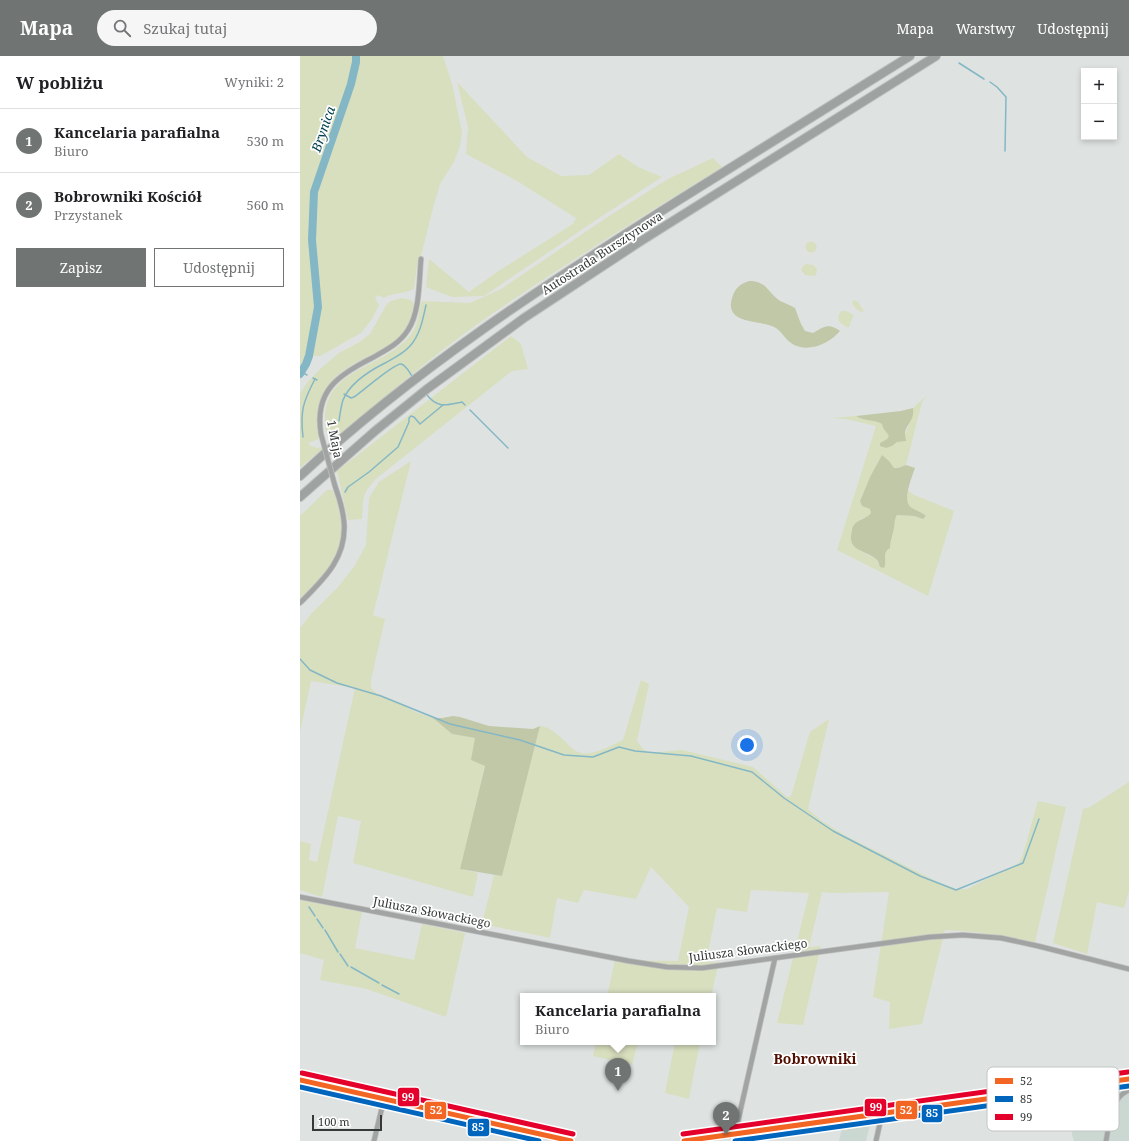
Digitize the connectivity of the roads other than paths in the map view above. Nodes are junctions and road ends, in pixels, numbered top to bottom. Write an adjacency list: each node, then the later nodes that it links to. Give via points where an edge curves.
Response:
1 (910, 56): 4 (highway, Autostrada Bursztynowa, via 511,308 398,393)
2 (936, 56): 5 (highway, Autostrada Bursztynowa, via 612,259 524,318 427,389)
3 (421, 259): 6 (street, 1 Maja, bridge, via 415,318 408,330 391,347 348,371 332,384 326,394 321,409 321,434 344,520 342,548 334,566)
4 (300, 476)
5 (300, 497)
6 (300, 602)
7 (300, 897): 8 (street, Juliusza Słowackiego, via 667,967 702,968)
8 (775, 958): 9 (street, Juliusza Słowackiego, via 930,937 963,935 1001,938); 19 (street)
9 (1129, 969)
10 (300, 1080): 15 (street)
11 (1129, 1080): 12 (street)
12 (1119, 1081)
13 (1129, 1090): 14 (street)
14 (1119, 1096)
15 (384, 1098): 20 (street); 21 (street)
16 (987, 1100): 17 (street)
17 (882, 1114): 19 (street); 23 (street)
18 (1108, 1131): 24 (street)
19 (735, 1134): 22 (street)
20 (374, 1141)
21 (571, 1141)
22 (684, 1141)
23 (876, 1141)
24 (1106, 1141)

